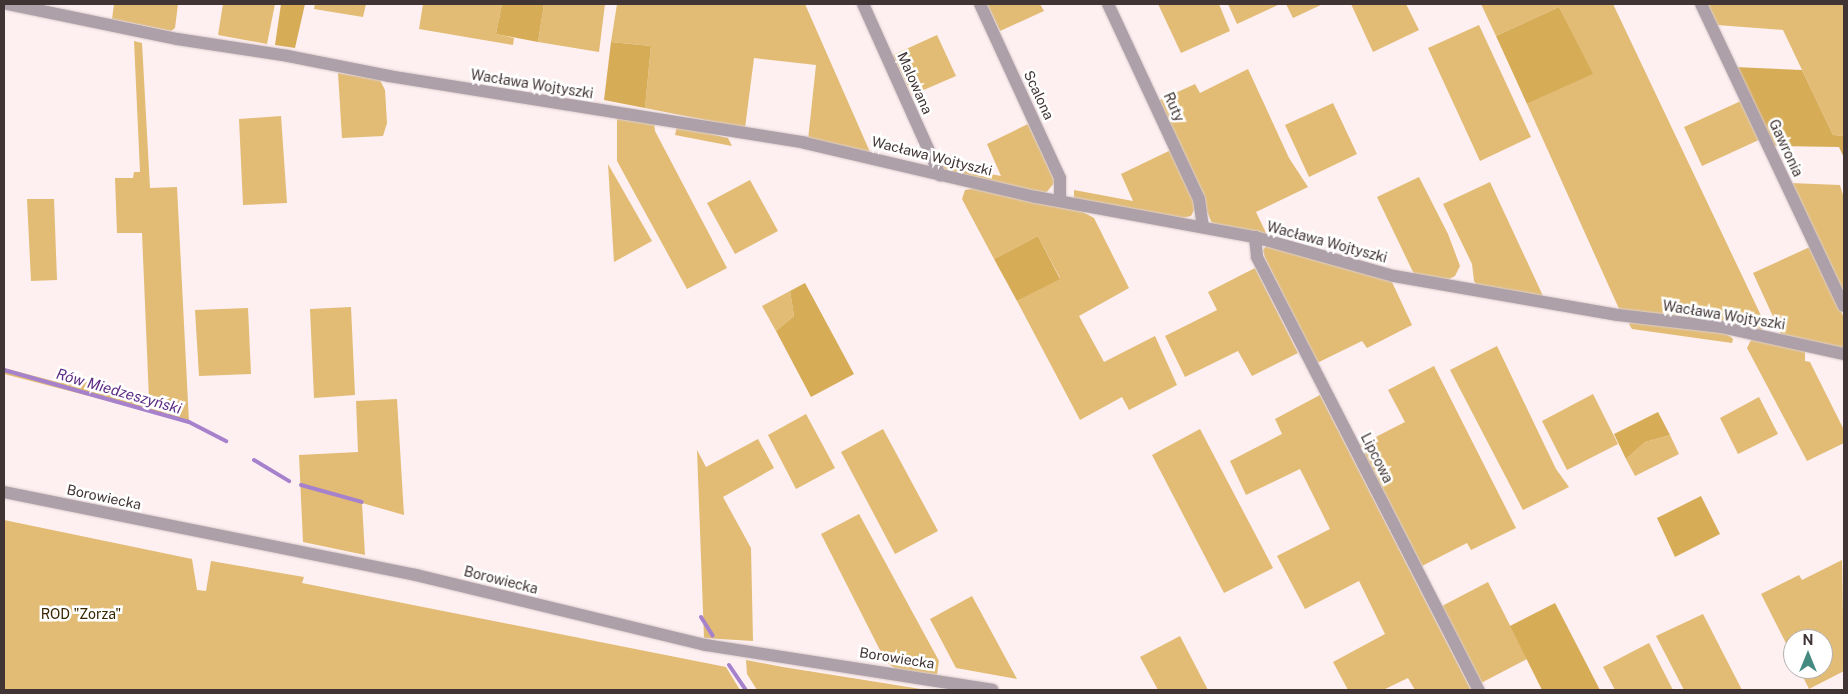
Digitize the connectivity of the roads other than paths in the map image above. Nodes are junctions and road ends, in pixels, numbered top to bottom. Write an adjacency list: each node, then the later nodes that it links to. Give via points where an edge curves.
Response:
1 (8, 4): 6 (street, Wacława Wojtyszki)
2 (863, 4): 7 (street, Malowana)
3 (980, 4): 8 (street, Scalona, via 1060,178)
4 (1108, 4): 9 (street, Ruty, via 1199,199)
5 (1701, 4): 11 (street, Gawronia)
6 (56, 9): 7 (street, Wacława Wojtyszki, via 177,39 796,141 882,158)
7 (940, 175): 8 (street, Wacława Wojtyszki)
8 (1060, 201): 9 (street, Wacława Wojtyszki)
9 (1204, 226): 10 (street, Wacława Wojtyszki)
10 (1256, 238): 12 (street, Wacława Wojtyszki, via 1438,284 1618,315 1721,327); 15 (street, Lipcowa, via 1257,257)
11 (1844, 306)
12 (1844, 354)
13 (4, 492): 14 (street, Borowiecka, via 416,575 706,644)
14 (992, 690)
15 (1479, 690)

